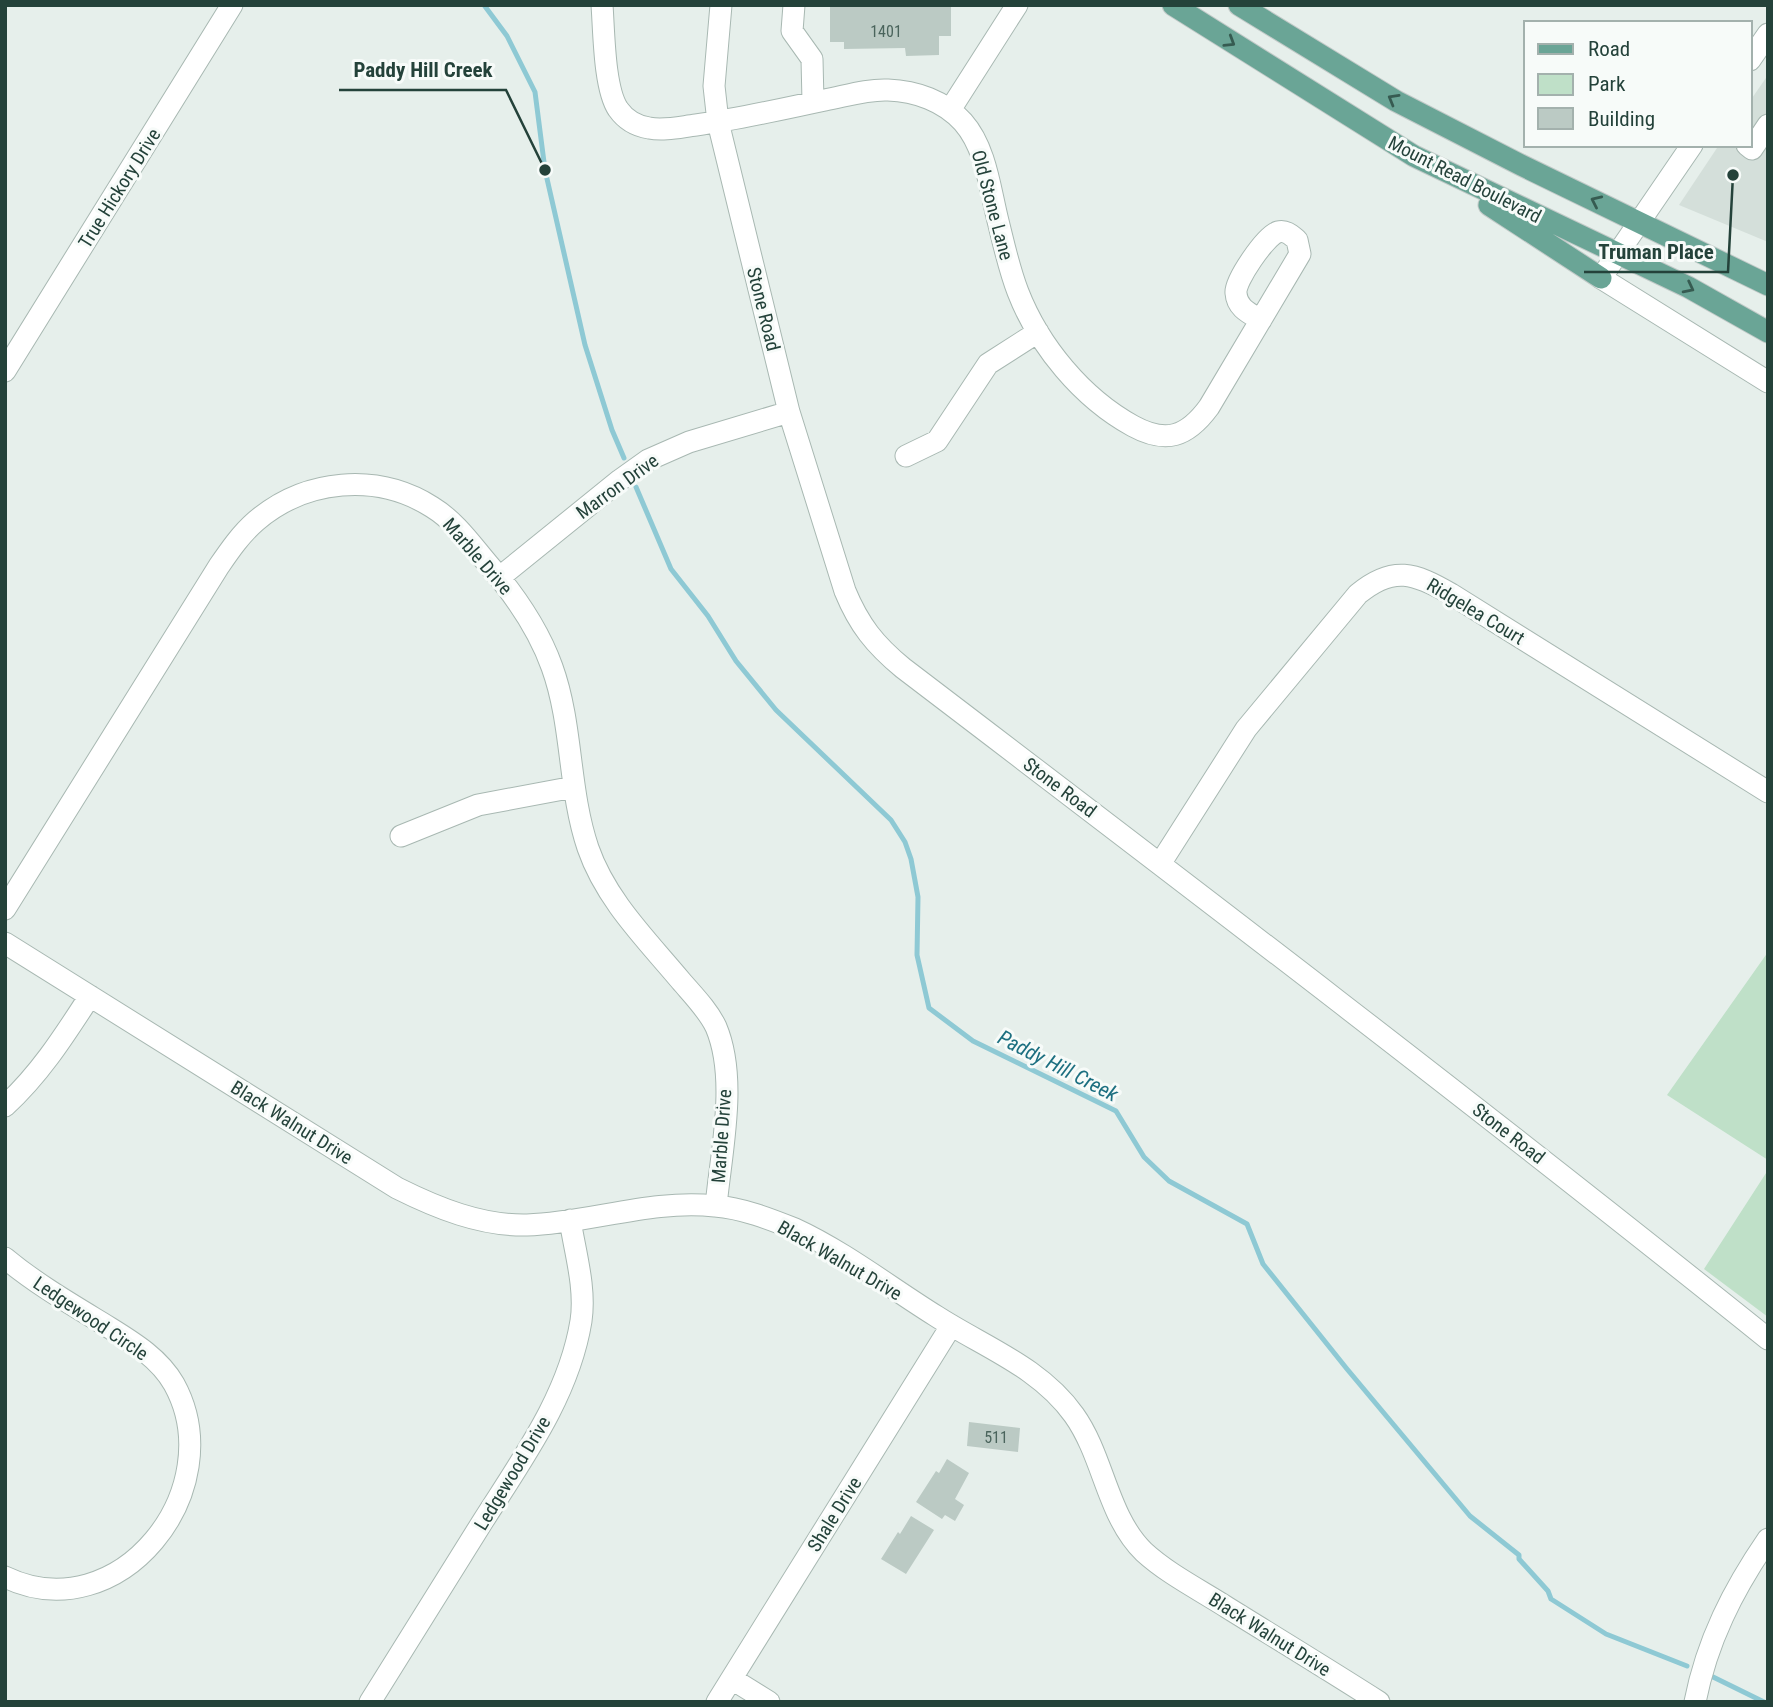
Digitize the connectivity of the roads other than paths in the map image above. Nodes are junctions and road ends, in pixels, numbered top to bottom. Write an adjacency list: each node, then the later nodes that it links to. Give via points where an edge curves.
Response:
1 (232, 5): 24 (street, True Hickory Drive)
2 (601, 5): 12 (street, Old Stone Lane, via 609,85 623,114 638,125 656,129)
3 (721, 5): 12 (street, Stone Road, via 714,86)
4 (794, 5): 10 (street, via 792,30 812,58)
5 (1017, 5): 11 (street)
6 (1173, 5): 16 (main road, Mount Read Boulevard, one-way to 16)
7 (1239, 5): 17 (main road, Mount Read Boulevard, one-way to 7, via 1396,101)
8 (1768, 34): 9 (street)
9 (1752, 57)
10 (813, 102): 11 (street, Old Stone Lane, via 889,90 928,98); 12 (street, Old Stone Lane)
11 (950, 110): 22 (street, Old Stone Lane, via 966,125 983,159 1011,273)
12 (718, 122): 26 (street, Stone Road)
13 (1768, 125): 15 (street)
14 (1691, 147): 17 (street)
15 (1750, 147)
16 (1414, 156): 18 (main road, Mount Read Boulevard); 19 (main road)
17 (1639, 221): 18 (street); 20 (main road, Mount Read Boulevard)
18 (1616, 254): 19 (street); 23 (main road, Mount Read Boulevard, one-way to 23, via 1688,287)
19 (1601, 278): 25 (street)
20 (1768, 285)
21 (1261, 320): 22 (street, Old Stone Lane, via 1199,421 1173,436 1144,432 1108,411 1067,371)
22 (1038, 332): 27 (street, via 988,364 937,441)
23 (1768, 332)
24 (5, 370)
25 (1768, 382)
26 (789, 412): 28 (street, Marron Drive, via 689,442 648,460); 32 (street, Stone Road, via 845,591 867,633 903,668)
27 (906, 456)
28 (499, 577): 29 (street, Marble Drive, via 535,630 551,666); 33 (street, Marble Drive, via 451,522 433,508 395,491 373,485 328,487 291,497 273,508 236,541 219,566)
29 (574, 787): 31 (street, via 478,805); 37 (street, Marble Drive, via 588,847 604,886 715,1026 727,1093)
30 (1768, 792): 32 (street, Ridgelea Court, via 1451,594 1414,576 1398,574 1384,576 1358,594 1254,718)
31 (401, 836)
32 (1160, 864): 41 (street, Stone Road)
33 (5, 909)
34 (5, 943): 35 (street, Black Walnut Drive)
35 (90, 996): 36 (street, via 49,1060); 38 (street, Black Walnut Drive, via 422,1200 481,1220 526,1225)
36 (5, 1106)
37 (716, 1206): 38 (street, Black Walnut Drive, via 646,1208); 40 (street, Black Walnut Drive, via 796,1230)
38 (570, 1220): 45 (street, Ledgewood Drive, via 581,1318 561,1388 530,1446)
39 (5, 1258): 43 (street, Ledgewood Circle, via 166,1371 184,1405 191,1444 186,1480 170,1517 123,1569 101,1581 63,1589 32,1588)
40 (951, 1326): 44 (street, Shale Drive); 48 (street, Black Walnut Drive, via 1020,1364 1062,1399 1089,1440 1118,1513 1144,1552)
41 (1768, 1339)
42 (1765, 1547): 49 (street, via 1722,1616 1702,1666)
43 (5, 1577)
44 (732, 1679): 46 (street, Shale Drive); 47 (street)
45 (370, 1702)
46 (717, 1702)
47 (769, 1702)
48 (1379, 1702)
49 (1695, 1702)

